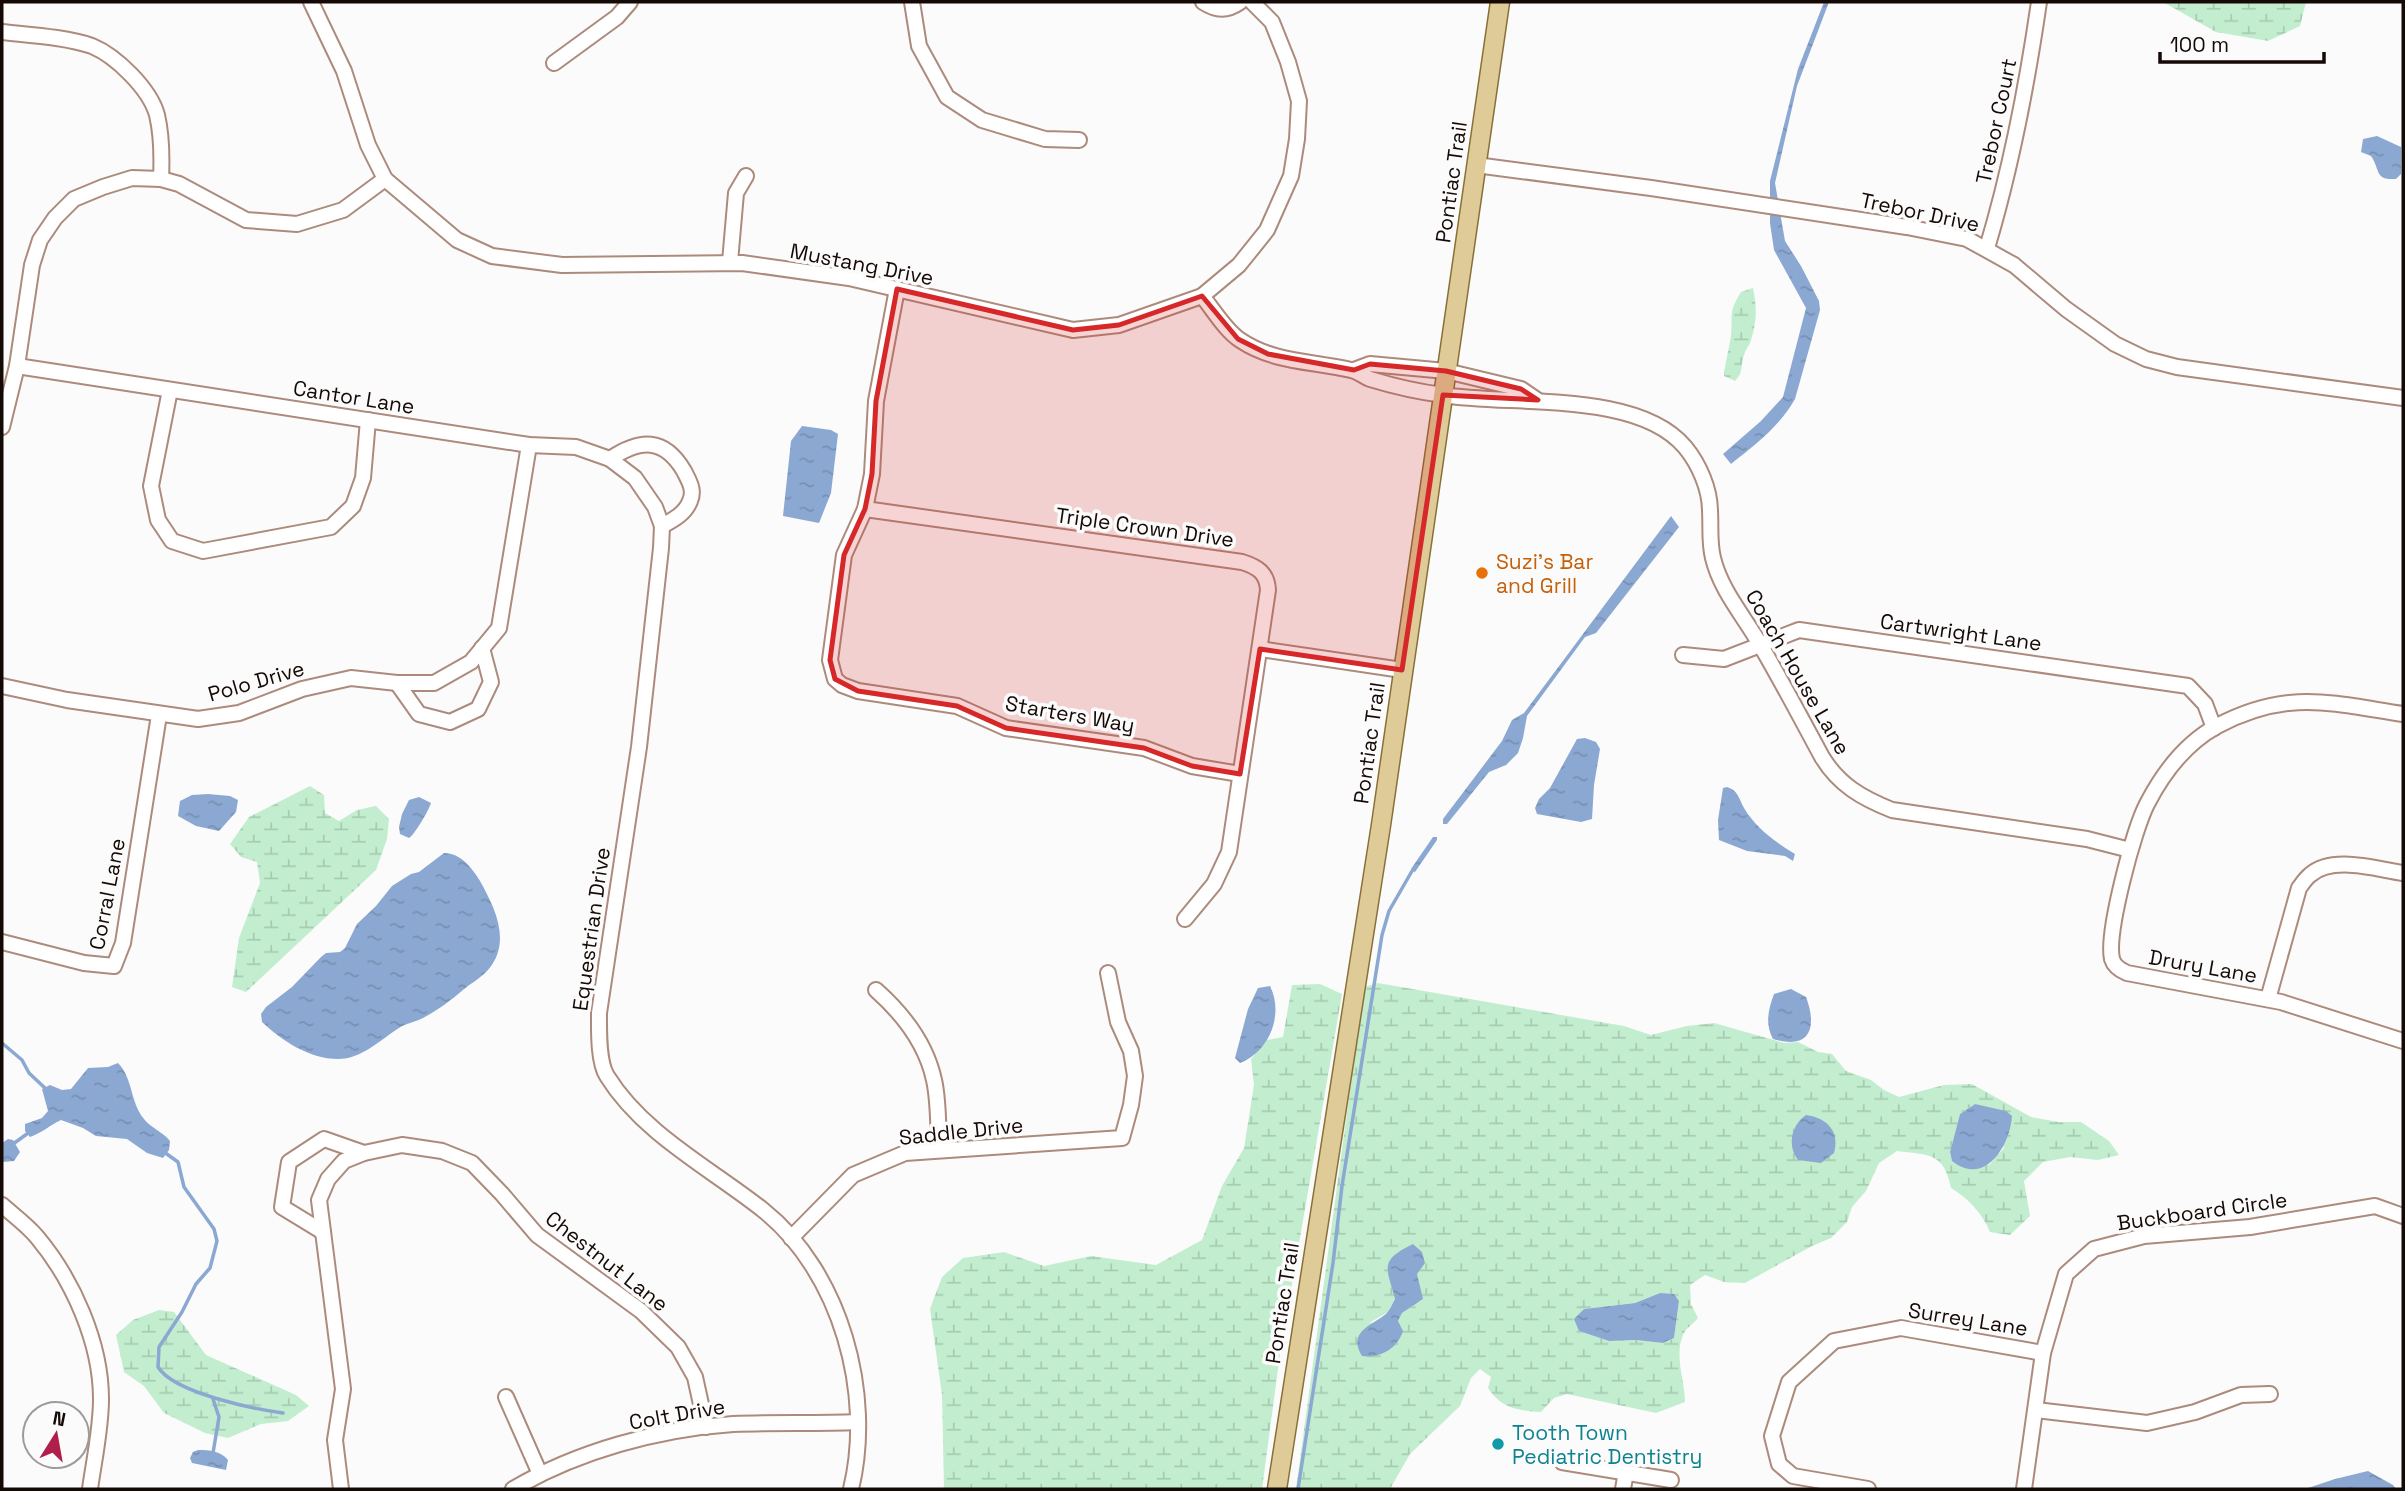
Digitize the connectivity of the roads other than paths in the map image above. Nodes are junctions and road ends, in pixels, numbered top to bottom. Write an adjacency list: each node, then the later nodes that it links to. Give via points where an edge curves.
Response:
1 (312, 2): 15 (street, Mustang Drive)
2 (630, 2): 10 (street, via 617,17)
3 (912, 2): 11 (street, via 919,46 947,97 982,120 1045,139)
4 (1203, 2): 5 (street, via 1226,10)
5 (1240, 2)
6 (1252, 2): 19 (street, Mustang Drive, via 1272,22 1299,101 1291,176 1267,230 1239,265)
7 (1500, 2): 12 (main road, Pontiac Trail)
8 (2039, 2): 16 (street, Trebor Court, via 2003,195)
9 (2, 32): 14 (street, via 92,47 122,65 156,112 162,144)
10 (554, 63)
11 (1079, 140)
12 (1476, 165): 16 (street, Trebor Drive, via 1789,209 1967,239); 22 (main road, Pontiac Trail)
13 (746, 176): 17 (street, via 736,193)
14 (161, 179): 15 (street, via 246,220 297,224 343,210); 20 (street, via 132,178 103,187 74,199 55,218 40,240 32,265)
15 (385, 179): 17 (street, Mustang Drive, via 457,240 492,256 562,265)
16 (1987, 248): 25 (street, Trebor Drive, via 2099,333 2146,359)
17 (730, 262): 18 (street, Mustang Drive)
18 (897, 289): 19 (street, Mustang Drive, via 1073,330 1119,325); 31 (street, Starters Way, via 876,401)
19 (1202, 296): 21 (street, via 1238,339 1268,354)
20 (17, 366): 23 (street, Cantor Lane); 28 (street)
21 (1354, 370): 22 (street, Coach House Lane, via 1370,364); 24 (street, Coach House Lane, via 1368,378)
22 (1446, 371): 24 (main road, Pontiac Trail); 26 (street, Coach House Lane, via 1521,389)
23 (170, 390): 27 (street, Cantor Lane); 27 (street, via 151,486 158,520 172,541 203,551 331,527 353,506 363,478)
24 (1443, 395): 26 (street, Coach House Lane); 37 (main road, Pontiac Trail)
25 (2403, 398)
26 (1538, 400): 33 (street, Coach House Lane, via 1641,416 1685,447 1706,487 1718,579)
27 (368, 420): 29 (street, Cantor Lane)
28 (2, 427)
29 (529, 445): 30 (street, Cantor Lane, via 576,447); 34 (street, Polo Drive, via 499,628)
30 (610, 458): 32 (street, via 635,478); 32 (street, via 628,447 647,444 676,458 692,485 691,500 682,514)
31 (865, 509): 35 (street, Triple Crown Drive, via 1254,565 1268,582); 43 (street, Starters Way, via 845,555 839,585 830,660 835,679 842,685 957,706 1006,728 1144,748 1192,766)
32 (662, 526): 57 (street, Equestrian Drive, via 639,747 599,1013 605,1074 641,1119 765,1212)
33 (1760, 644): 36 (street, Cartwright Lane, via 1724,659); 42 (street, Cartwright Lane, via 1799,630 2188,686 2204,704); 44 (street, Coach House Lane, via 1831,772 1867,800 1892,810 2087,839)
34 (482, 648): 38 (street, Polo Drive, via 471,662 434,683); 38 (street, via 491,682 478,709 450,722 419,714)
35 (1260, 649): 37 (street); 43 (street, Triple Crown Drive)
36 (1683, 655)
37 (1402, 670): 72 (main road, Pontiac Trail)
38 (397, 683): 41 (street, Polo Drive, via 351,678 302,689 239,713 198,719)
39 (2, 686): 41 (street, Polo Drive)
40 (2403, 714): 42 (street, via 2320,701 2292,702 2266,705)
41 (159, 715): 47 (street, Corral Lane, via 123,943 114,966)
42 (2214, 728): 44 (street, via 2179,756 2159,783)
43 (1240, 774): 46 (street, Triple Crown Drive, via 1223,868)
44 (2130, 850): 50 (street, Drury Lane, via 2112,946 2112,960 2118,969 2140,977)
45 (2403, 873): 50 (street, Drury Lane, via 2339,865 2310,874 2299,888)
46 (1185, 919)
47 (2, 942)
48 (1108, 973): 52 (street, Saddle Drive, via 1135,1076 1122,1138)
49 (876, 990): 52 (street, via 918,1036 934,1079)
50 (2268, 999): 51 (street, Drury Lane)
51 (2403, 1041)
52 (939, 1150): 57 (street, Saddle Drive, via 905,1153 853,1175)
53 (364, 1153): 56 (street, Chestnut Lane, via 344,1161 328,1178 319,1200); 56 (street, via 324,1139 289,1162 282,1207); 63 (street, Chestnut Lane, via 402,1145 442,1151 472,1163 537,1235 641,1311 678,1348 695,1377)
54 (2, 1205): 68 (street, via 37,1237 68,1283 92,1342 101,1400)
55 (2403, 1216): 58 (street, Buckboard Circle, via 2375,1206 2250,1227 2144,1236 2094,1249 2066,1274)
56 (323, 1232): 69 (street, Chestnut Lane, via 343,1389 335,1440)
57 (791, 1238): 62 (street, Equestrian Drive, via 813,1265 844,1330)
58 (2043, 1353): 61 (street, Buckboard Circle); 74 (street, Surrey Lane, via 1901,1328 1834,1341 1789,1382 1772,1436 1779,1464 1793,1476)
59 (2270, 1394): 61 (street, via 2241,1395 2147,1423)
60 (506, 1397): 66 (street)
61 (2036, 1410): 75 (street, Buckboard Circle)
62 (857, 1422): 63 (street, Colt Drive); 71 (street, Equestrian Drive, via 859,1444)
63 (706, 1427): 66 (street, Colt Drive, via 642,1438)
64 (1562, 1462): 65 (street)
65 (1626, 1472): 67 (street); 73 (street)
66 (540, 1474): 70 (street, Colt Drive)
67 (1671, 1480)
68 (90, 1489)
69 (341, 1489)
70 (513, 1489)
71 (851, 1489)
72 (1277, 1489)
73 (1623, 1489)
74 (1868, 1489)
75 (2024, 1489)

